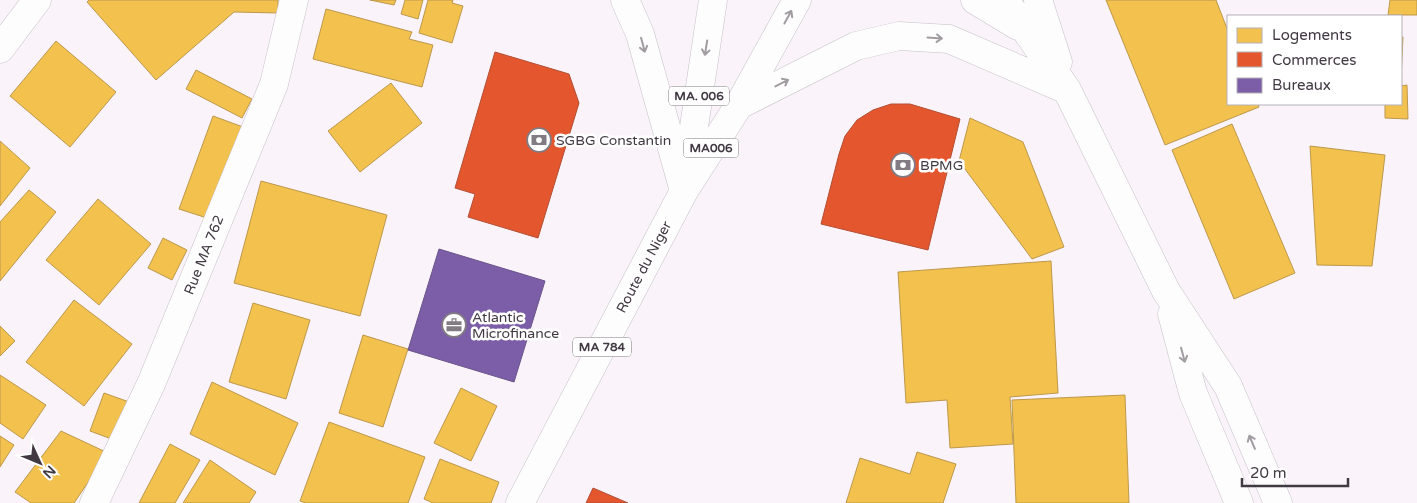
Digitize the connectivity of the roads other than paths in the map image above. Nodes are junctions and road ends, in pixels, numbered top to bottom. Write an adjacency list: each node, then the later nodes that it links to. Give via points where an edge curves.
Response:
1 (37, 0): 10 (main road)
2 (294, 0): 15 (main road, Rue MA 762, via 274,84 151,384)
3 (625, 0): 13 (main road, one-way to 13, via 640,34)
4 (713, 0): 13 (main road, Route du Niger / MA. 006, one-way to 13)
5 (797, 0): 12 (main road, Route du Niger / MA. 006, one-way to 5)
6 (975, 0): 9 (main road)
7 (1004, 0): 9 (main road)
8 (1038, 0): 11 (main road)
9 (1026, 31): 11 (main road)
10 (0, 50)
11 (1067, 90): 12 (main road, one-way to 11, via 856,46 899,36 949,39); 14 (main road)
12 (739, 106): 13 (main road, Route du Niger / MA006)
13 (684, 191): 16 (main road, Route du Niger / MA 784)
14 (1166, 291): 17 (main road, one-way to 17, via 1193,393); 18 (main road, one-way to 14, via 1228,386)
15 (94, 503)
16 (520, 503)
17 (1239, 503)
18 (1278, 503)

